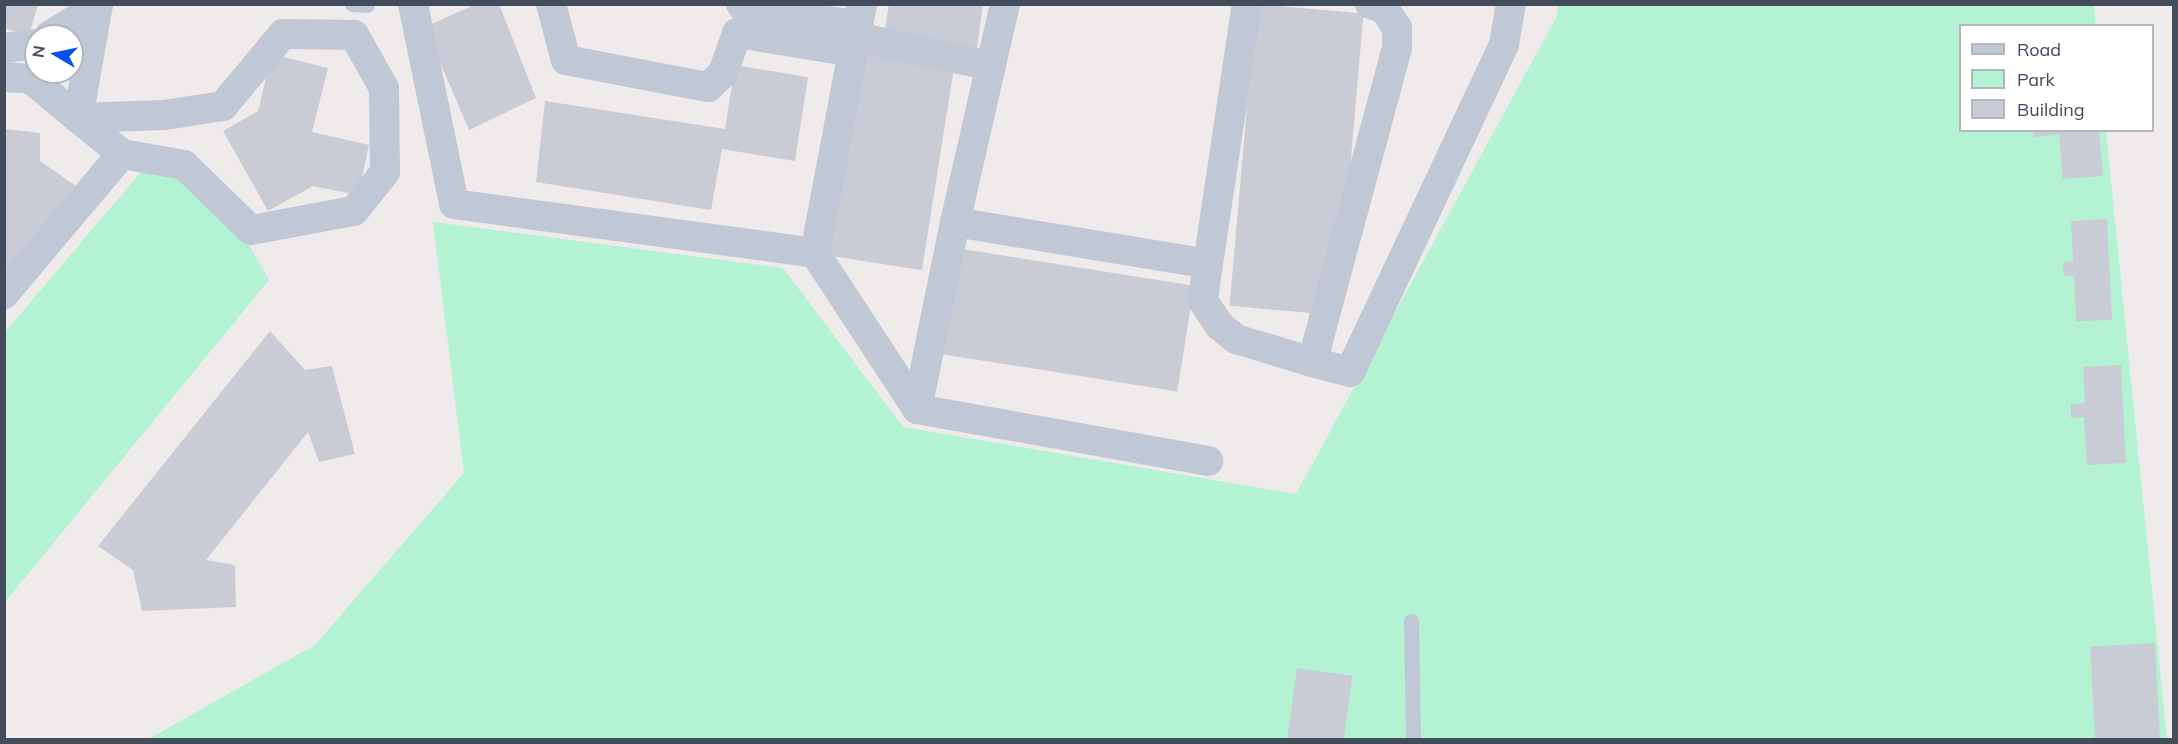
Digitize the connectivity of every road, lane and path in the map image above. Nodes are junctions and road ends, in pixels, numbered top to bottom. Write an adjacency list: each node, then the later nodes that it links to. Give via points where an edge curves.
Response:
1 (413, 4): 18 (street, via 454,204)
2 (550, 4): 10 (street, via 566,60 708,87 723,73 737,33)
3 (741, 4): 10 (street, via 746,11)
4 (1005, 4): 13 (street)
5 (1247, 4): 19 (street)
6 (1370, 4): 21 (street, via 1384,8 1397,28 1397,48)
7 (1511, 4): 21 (street, via 1504,44 1350,372)
8 (98, 5): 9 (street); 15 (street)
9 (68, 24)
10 (857, 30): 13 (street); 18 (street)
11 (24, 46): 12 (street)
12 (4, 48)
13 (991, 66): 17 (street)
14 (4, 77): 15 (street, via 31,79)
15 (78, 118): 16 (street); 16 (street, via 164,115 223,106 283,34 354,35 384,88 385,172 354,211 251,230 184,165)
16 (122, 154): 20 (street)
17 (955, 222): 19 (street); 22 (street)
18 (815, 253): 22 (street)
19 (1208, 264): 21 (street, via 1203,301 1220,326 1236,339)
20 (4, 294)
21 (1311, 362)
22 (917, 409): 23 (street)
23 (1208, 461)
24 (1411, 621): 25 (lane)
25 (1413, 740)

